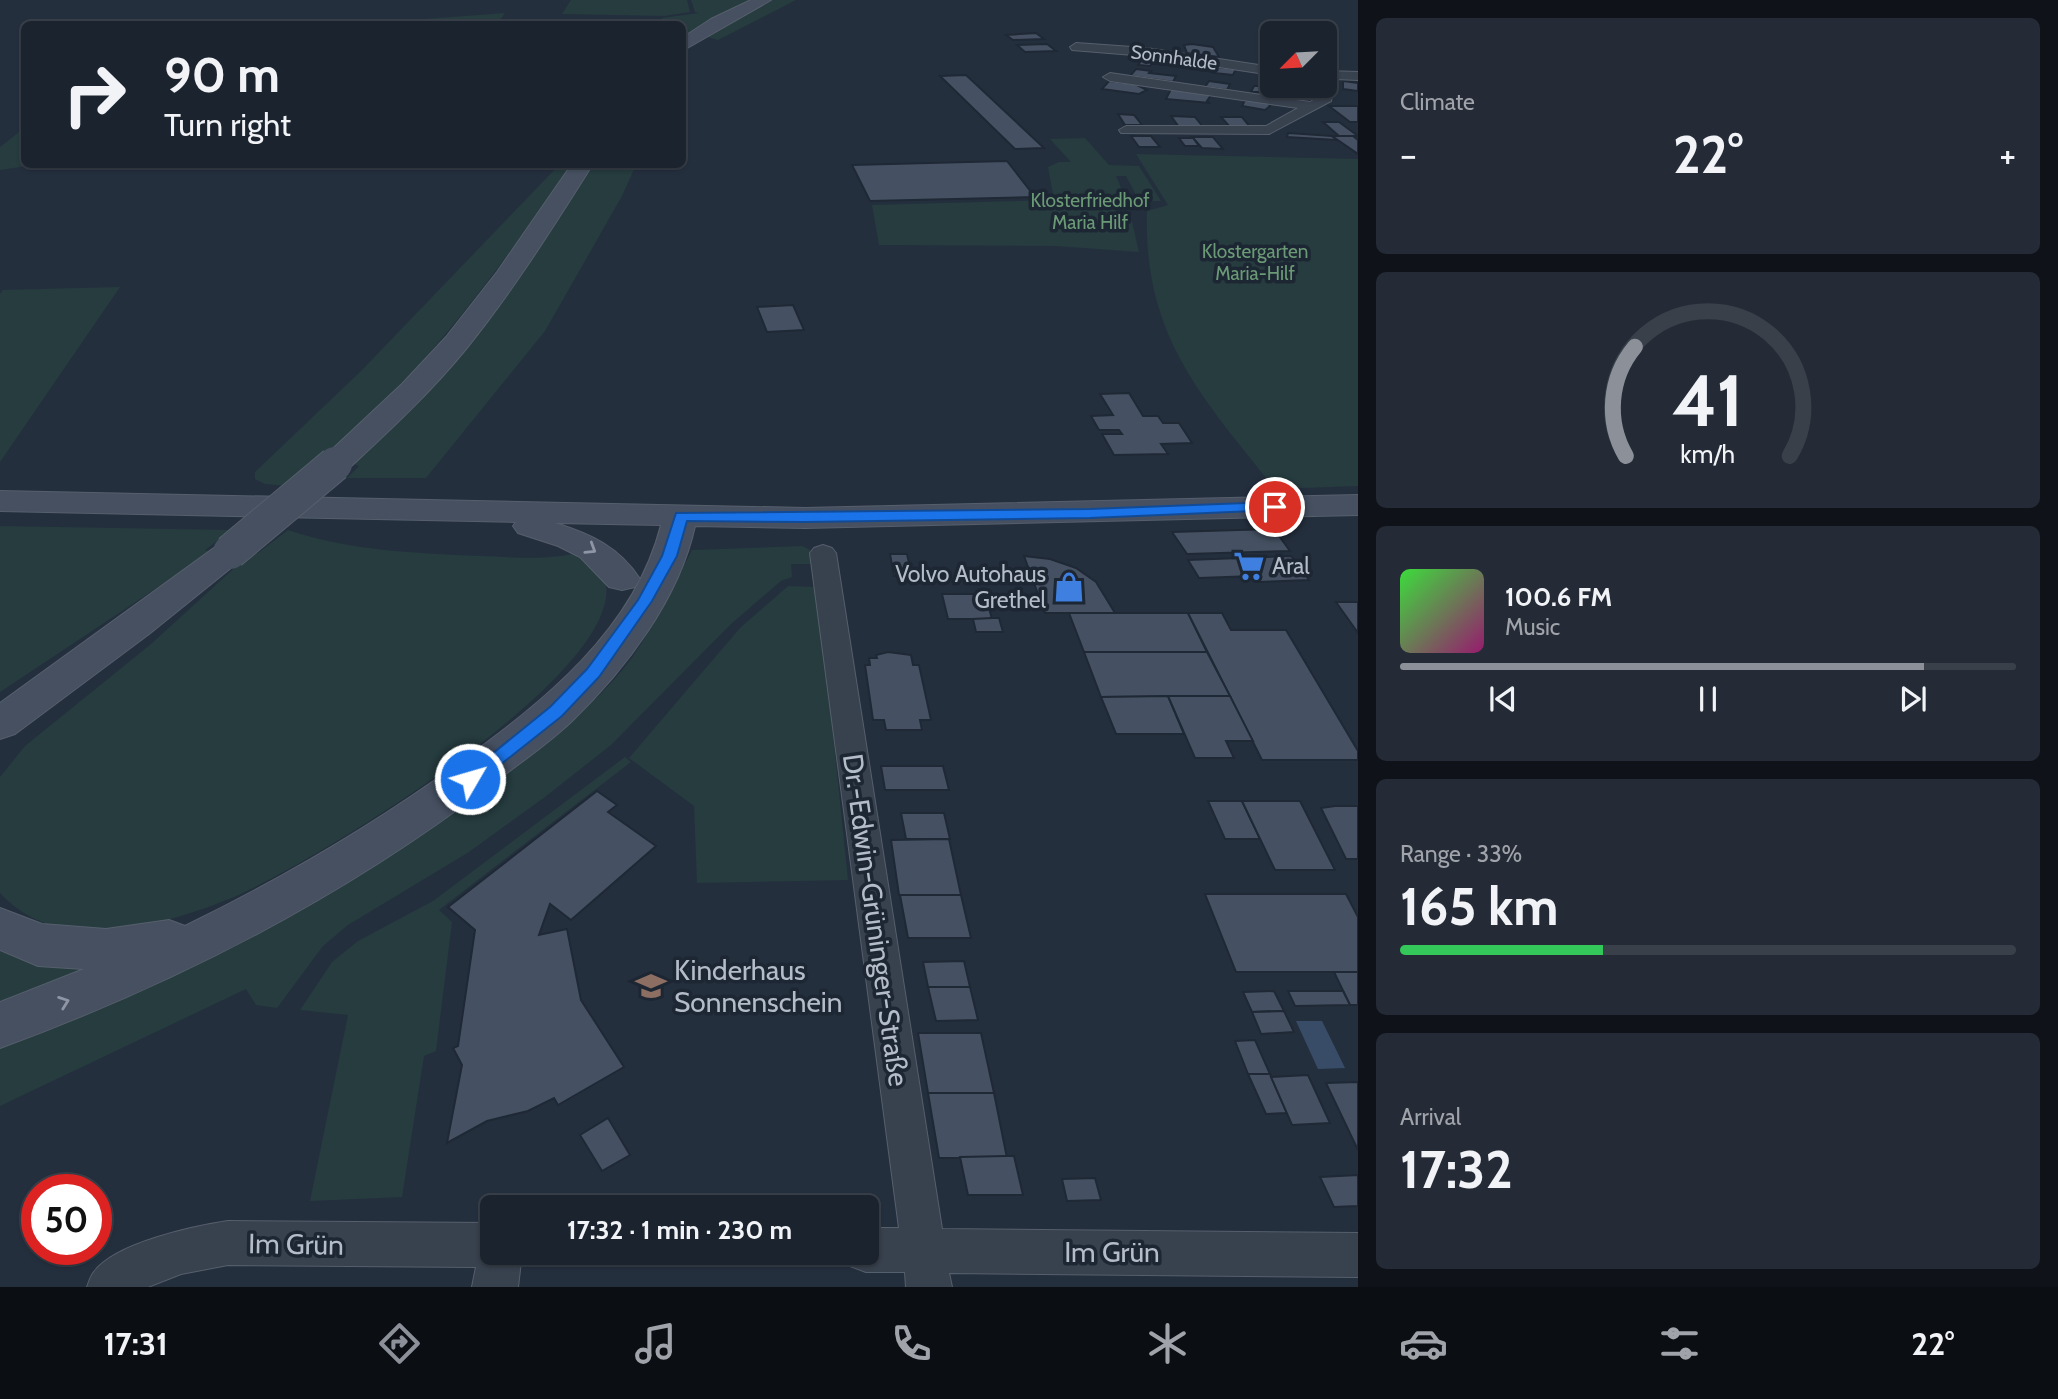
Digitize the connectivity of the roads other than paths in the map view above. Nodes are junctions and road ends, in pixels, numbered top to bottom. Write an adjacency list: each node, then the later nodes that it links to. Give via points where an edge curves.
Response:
1 (762, 0): 2 (main road)
2 (686, 43)
3 (1076, 47): 4 (street, Sonnhalde)
4 (1260, 69)
5 (1337, 75): 6 (street)
6 (1358, 76)
7 (1110, 77): 9 (street)
8 (1326, 98): 9 (street)
9 (1312, 106): 10 (street, via 1269,130)
10 (1126, 130)
11 (580, 168): 20 (main road, bridge, via 497,290 414,390 230,552)
12 (0, 501): 14 (main road)
13 (1358, 505): 15 (main road, via 805,518)
14 (481, 511): 16 (main road); 18 (main road, one-way to 18, via 585,544 609,561)
15 (681, 516): 16 (main road); 19 (main road, via 670,556)
16 (638, 517): 18 (main road)
17 (824, 552): 29 (street, Dr.-Edwin-Grüninger-Straße)
18 (622, 579): 19 (main road)
19 (622, 633): 23 (main road, via 593,673 556,711 448,796 323,876)
20 (16, 713): 21 (main road)
21 (0, 752)
22 (0, 928): 23 (main road, via 38,945 106,950)
23 (210, 936): 24 (main road, one-way to 23, via 82,995)
24 (0, 1024)
25 (480, 1245): 30 (street, Im Grün, via 228,1243 188,1248 152,1260)
26 (879, 1254): 29 (street, Im Grün)
27 (1358, 1255): 29 (street, Im Grün)
28 (498, 1265): 31 (street)
29 (927, 1269)
30 (110, 1287)
31 (495, 1287)

